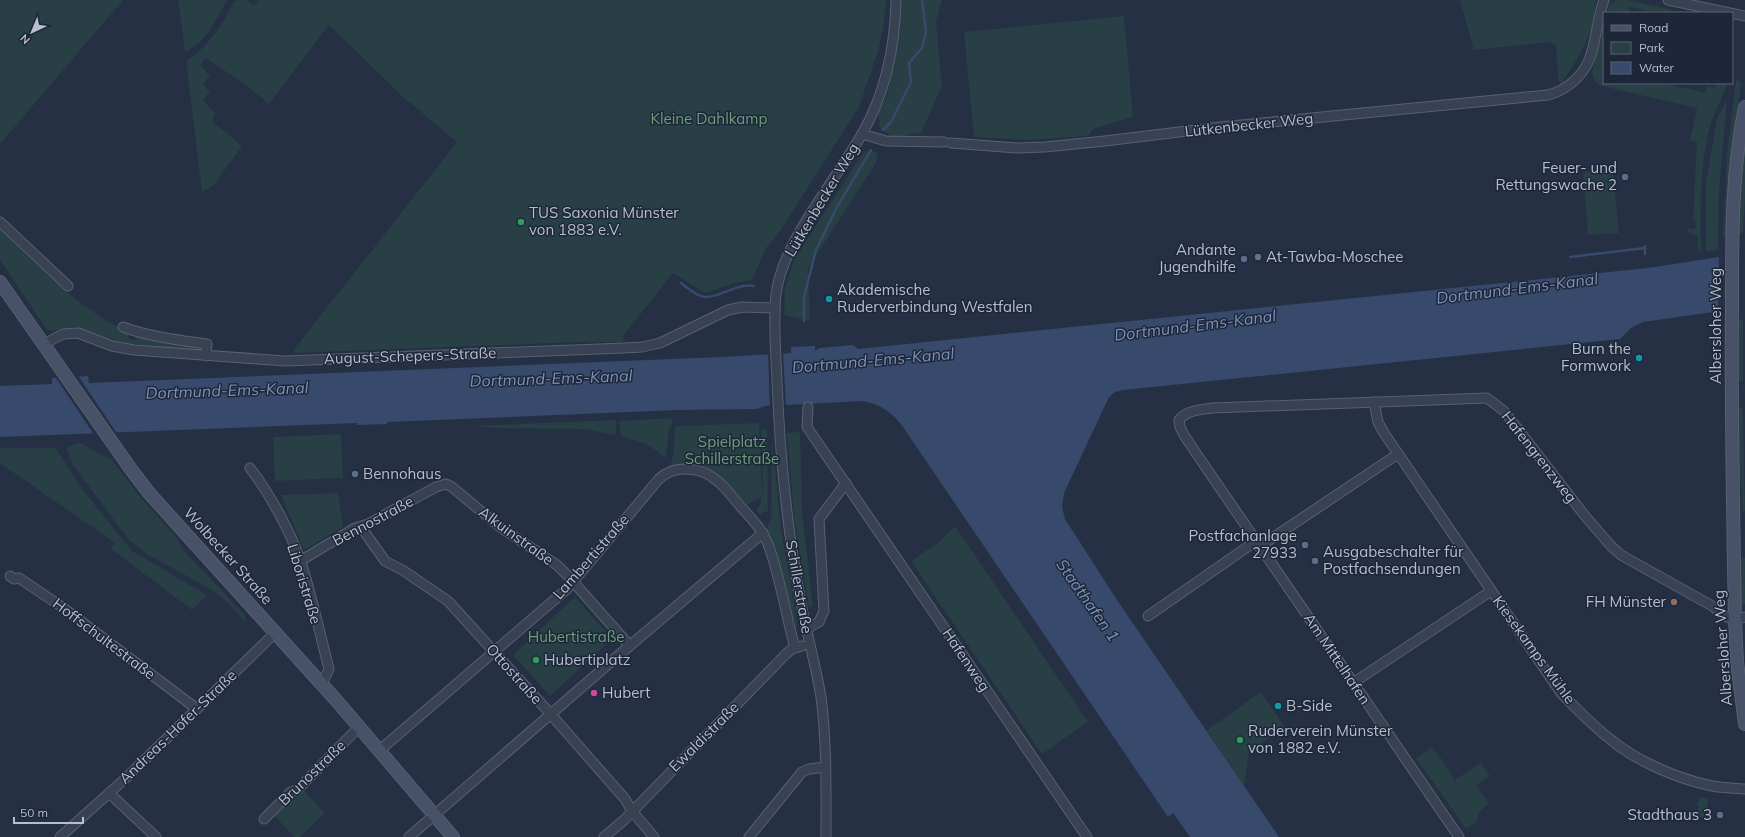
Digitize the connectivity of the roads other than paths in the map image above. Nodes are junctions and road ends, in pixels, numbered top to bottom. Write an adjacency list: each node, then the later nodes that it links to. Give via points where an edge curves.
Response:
1 (896, 0): 8 (street, Lütkenbecker Weg, via 895,30 887,71)
2 (1604, 0): 8 (street, Lütkenbecker Weg, via 1589,60 1568,86 1548,95 1045,147 1017,148 886,141)
3 (1668, 0): 4 (street)
4 (1726, 12)
5 (1733, 14): 6 (street)
6 (1745, 16)
7 (1745, 107): 28 (main road, Albersloher Weg, via 1735,174 1732,237)
8 (862, 134): 12 (street, Lütkenbecker Weg, via 788,252 776,292)
9 (0, 222): 11 (street)
10 (0, 282): 15 (main road, Wolbecker Straße)
11 (68, 286)
12 (775, 308): 14 (street, Lütkenbecker Weg); 16 (street, August-Schepers-Straße, via 742,307 728,310 660,342 642,347 291,361)
13 (123, 327): 16 (street, via 161,338 207,344)
14 (775, 336): 35 (street, Schillerstraße, via 778,419 788,530)
15 (44, 344): 16 (street, August-Schepers-Straße, via 63,334 78,333 120,348); 36 (main road, Wolbecker Straße, via 148,493)
16 (206, 356)
17 (1374, 402): 19 (street, Hafengrenzweg, via 1212,408 1184,414); 20 (street, Kiesekamps Mühle, via 1378,422); 34 (street, Hafengrenzweg, via 1487,398 1495,402 1621,555 1714,607 1722,616)
18 (808, 407): 23 (street, Hafenweg, via 807,427)
19 (1179, 420): 27 (street, Am Mittelhafen, via 1184,435)
20 (1398, 454): 27 (street); 32 (street, Kiesekamps Mühle)
21 (250, 468): 29 (street, Liboristraße, via 265,489)
22 (670, 471): 26 (street, Schillerstraße, via 687,469 711,476 721,484); 31 (street, Lambertistraße, via 640,500)
23 (846, 483): 35 (street, via 819,519 824,612 819,622); 62 (street, Hafenweg)
24 (446, 484): 25 (street, Bennostraße); 31 (street, Alkuinstraße)
25 (361, 527): 29 (street, Bennostraße, via 344,534); 40 (street, Ottostraße, via 385,561 445,599)
26 (763, 534): 38 (street); 39 (street, Schillerstraße, via 784,599 785,612)
27 (1258, 544): 33 (street); 41 (street, Am Mittelhafen)
28 (1739, 547): 34 (main road, Albersloher Weg)
29 (300, 562): 42 (street, Liboristraße, via 329,669)
30 (10, 576): 43 (street, Hoffschultestraße, via 14,580 19,578 62,608)
31 (573, 581): 38 (street, Alkuinstraße); 40 (street, Lambertistraße)
32 (1491, 592): 41 (street, Kiesekamps Mühle); 49 (street, Kiesekamps Mühle, via 1561,693 1610,739 1627,752 1684,778 1711,786)
33 (1148, 616)
34 (1740, 619): 45 (main road, Albersloher Weg, via 1737,662)
35 (806, 629): 37 (street, Schillerstraße)
36 (276, 632): 42 (main road, Wolbecker Straße); 43 (street, Andreas-Hofer-Straße)
37 (809, 643): 39 (street, Ewaldistraße); 48 (street, Schillerstraße, via 820,695)
38 (630, 646): 44 (street)
39 (796, 648): 51 (street, Ewaldistraße, via 786,654)
40 (494, 652): 44 (street, Ottostraße); 47 (street, Lambertistraße)
41 (1353, 683): 63 (street, Am Mittelhafen)
42 (322, 684): 46 (main road, Wolbecker Straße)
43 (197, 709): 50 (street, Andreas-Hofer-Straße)
44 (551, 714): 51 (street, Ottostraße, via 625,799); 52 (street)
45 (1745, 724)
46 (360, 726): 47 (main road, Wolbecker Straße); 53 (street, Brunostraße, via 298,789 291,792)
47 (380, 750): 52 (main road, Wolbecker Straße)
48 (825, 767): 60 (street, via 802,772); 61 (street, Schillerstraße)
49 (1745, 789)
50 (109, 793): 54 (street, Andreas-Hofer-Straße); 55 (street)
51 (632, 811): 58 (street, Ewaldistraße); 59 (street, Ottostraße)
52 (435, 815): 56 (street); 57 (main road, Wolbecker Straße)
53 (264, 819)
54 (60, 837)
55 (156, 837)
56 (409, 837)
57 (453, 837)
58 (604, 837)
59 (654, 837)
60 (749, 837)
61 (826, 837)
62 (1087, 837)
63 (1459, 837)

